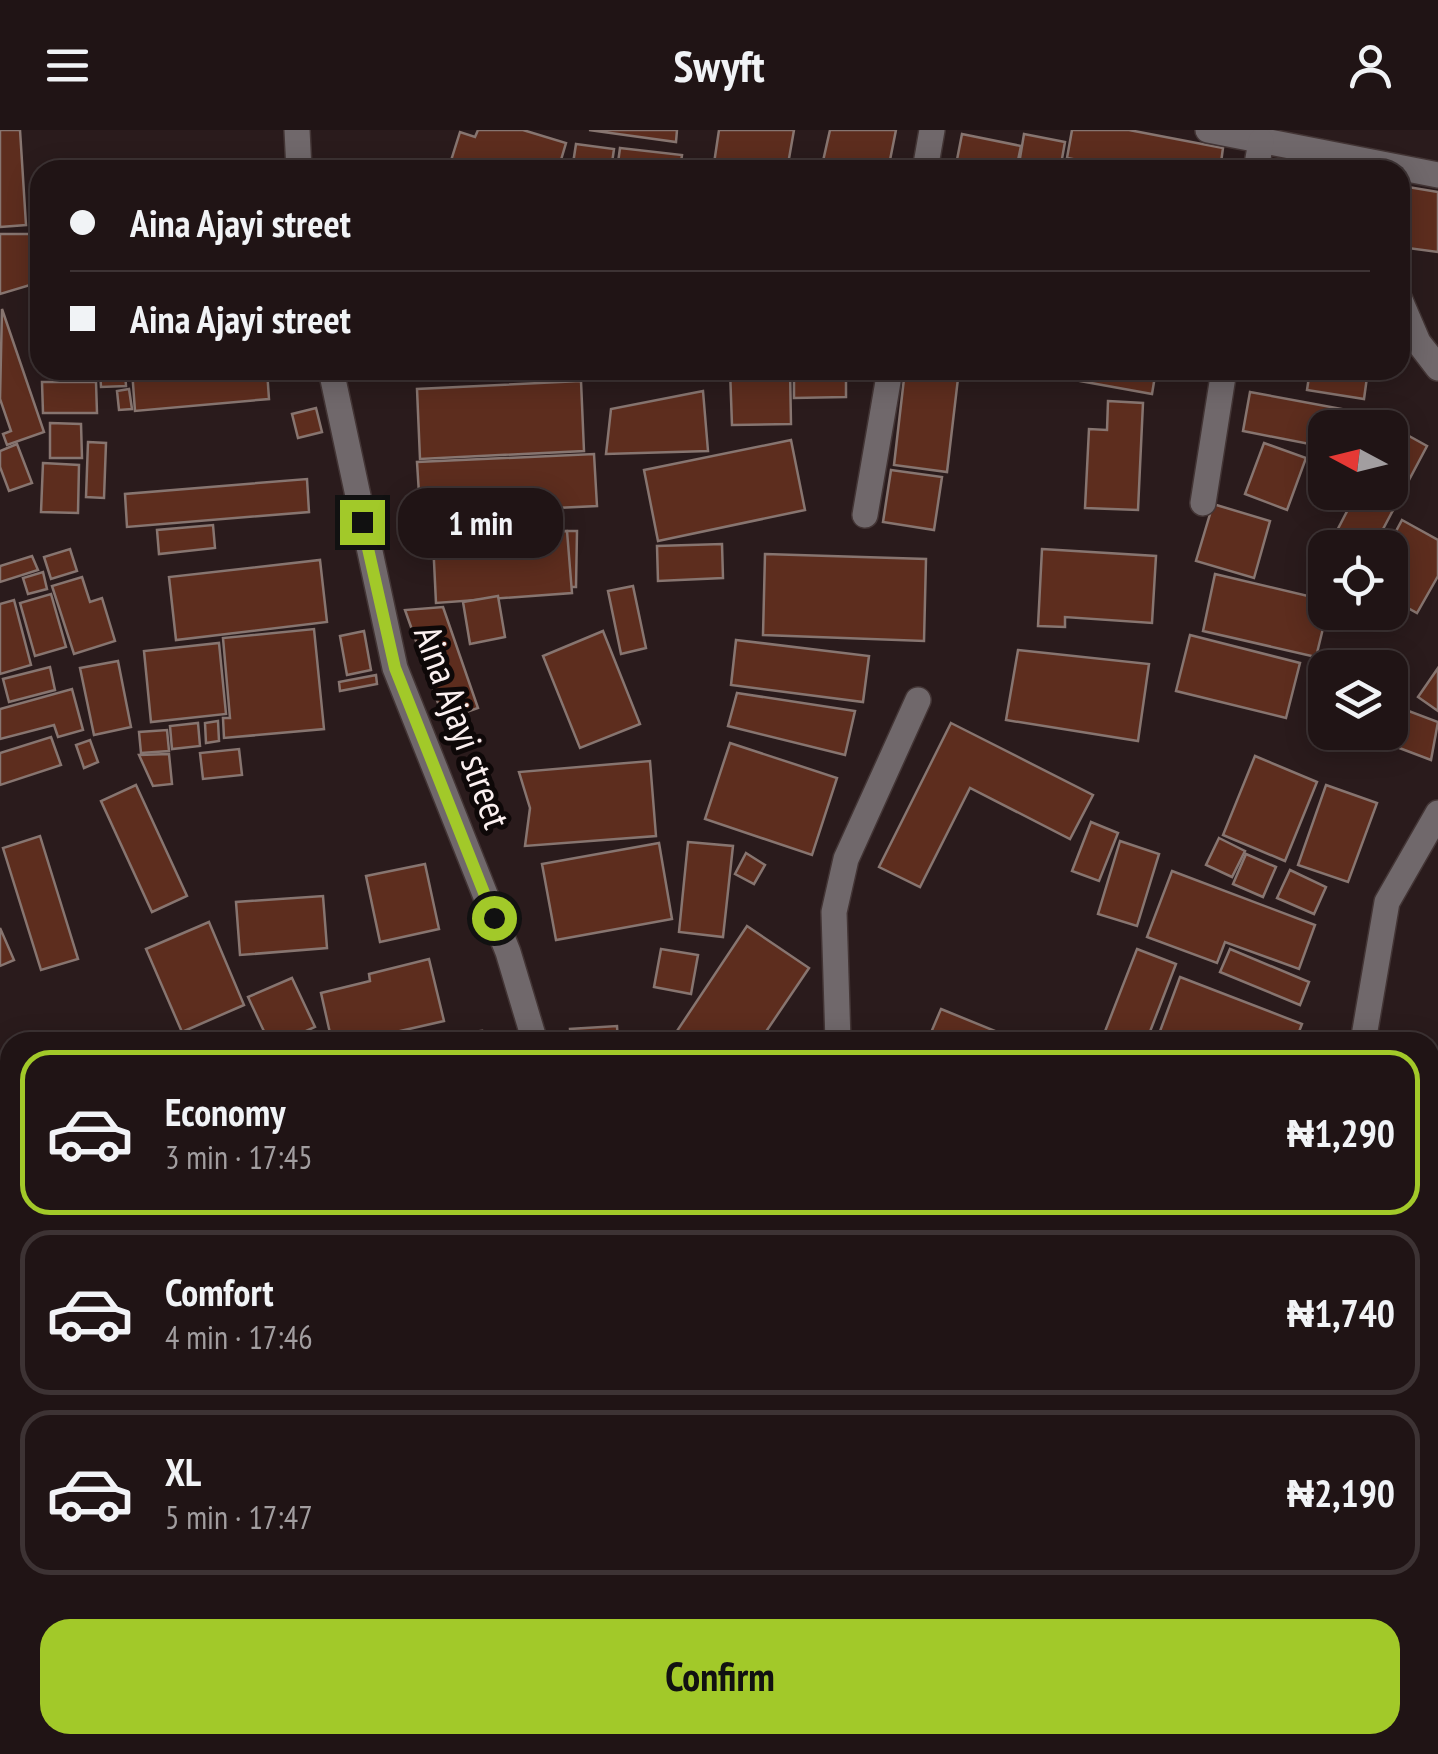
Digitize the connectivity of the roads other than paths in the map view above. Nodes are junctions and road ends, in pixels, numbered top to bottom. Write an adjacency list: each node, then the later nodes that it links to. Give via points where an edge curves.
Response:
1 (297, 130): 5 (street)
2 (932, 130): 6 (street)
3 (1208, 130): 4 (street)
4 (1261, 141): 7 (street); 8 (street)
5 (298, 160)
6 (927, 160)
7 (1258, 160)
8 (1353, 160)
9 (1410, 171): 10 (street)
10 (1438, 175)
11 (1410, 323): 12 (street)
12 (1438, 368)
13 (333, 380): 20 (street, Aina Ajayi street, via 395,668 508,952)
14 (888, 380): 17 (street)
15 (1222, 380): 16 (street)
16 (1203, 502)
17 (865, 514)
18 (918, 700): 21 (street, via 846,859 834,912)
19 (1438, 813): 22 (street, via 1386,902)
20 (532, 1032)
21 (838, 1032)
22 (1364, 1032)

